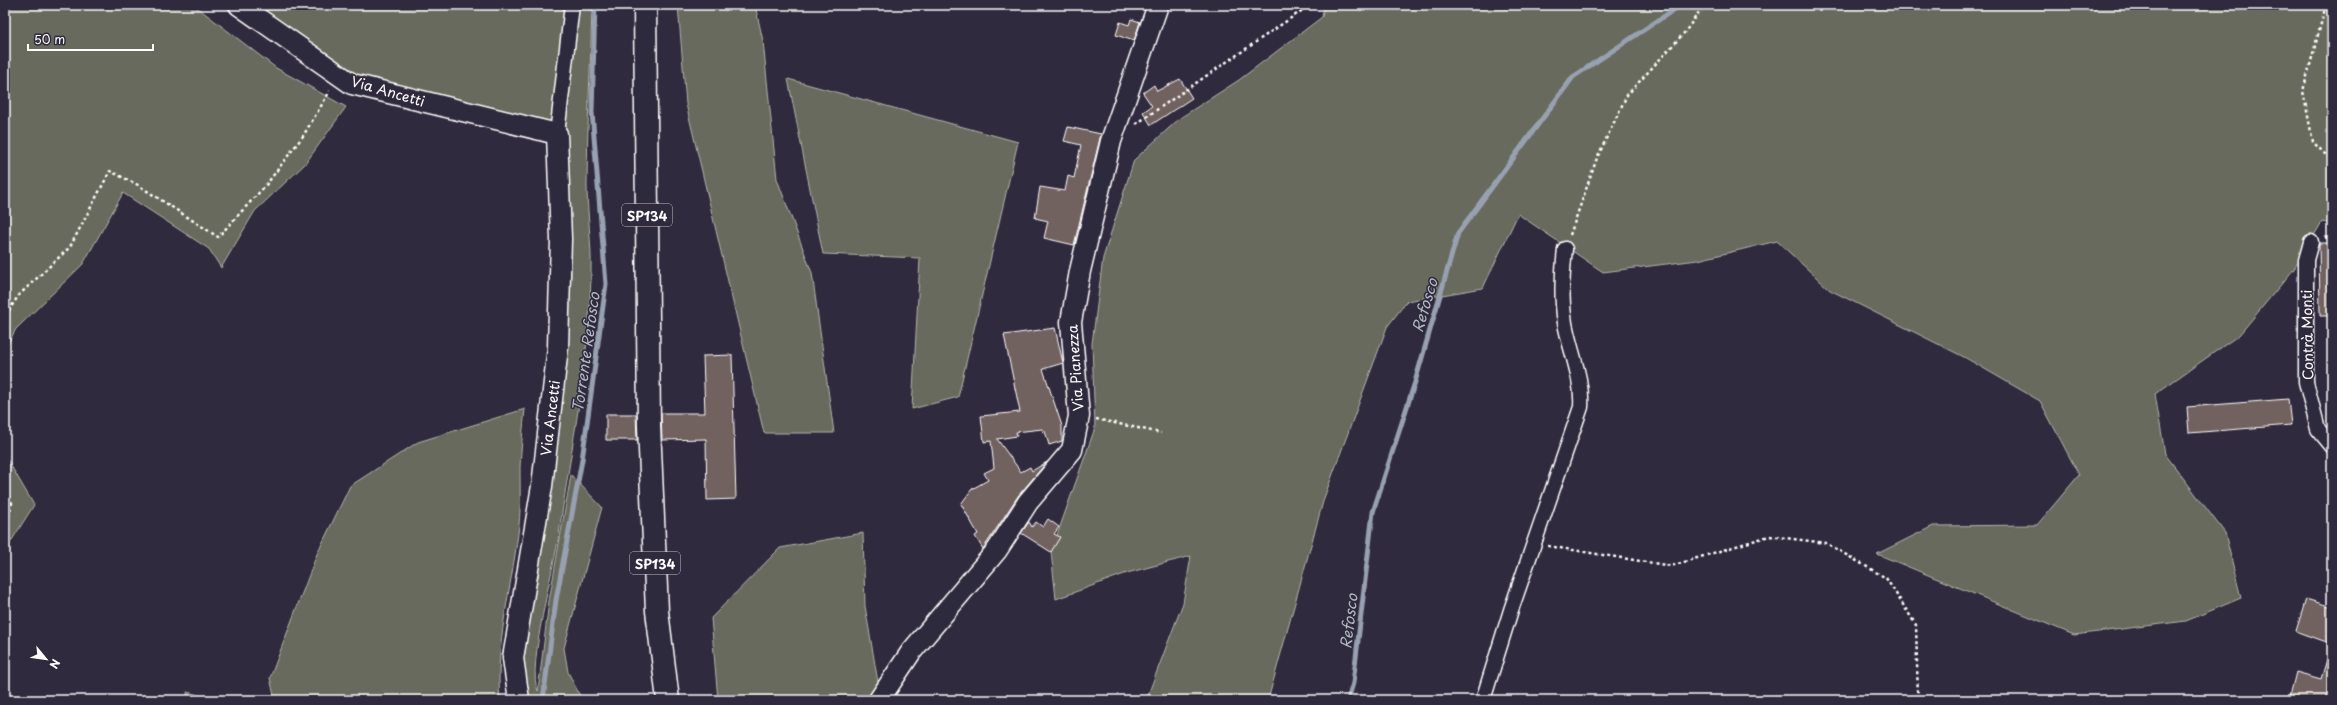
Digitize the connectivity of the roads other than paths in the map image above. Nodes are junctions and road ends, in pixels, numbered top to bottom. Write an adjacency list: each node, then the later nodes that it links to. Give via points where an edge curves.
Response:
1 (239, 5): 5 (street, Via Ancetti, via 352,84)
2 (572, 5): 5 (street, Via Ancetti)
3 (645, 5): 10 (highway, SP134, via 649,426 657,611)
4 (1158, 5): 11 (street, Via Pianezza, via 1111,141 1080,271 1071,322 1079,416 1072,450 1028,502 997,550 911,652)
5 (557, 134): 9 (street, Via Ancetti, via 562,239 558,347 542,486 513,658)
6 (2311, 242): 8 (street, Contrà Monti, via 2306,260 2306,382 2318,429)
7 (1564, 249): 12 (street, via 1562,296 1565,323 1582,392 1581,407)
8 (2332, 446)
9 (519, 700)
10 (668, 700)
11 (879, 700)
12 (1483, 700)

